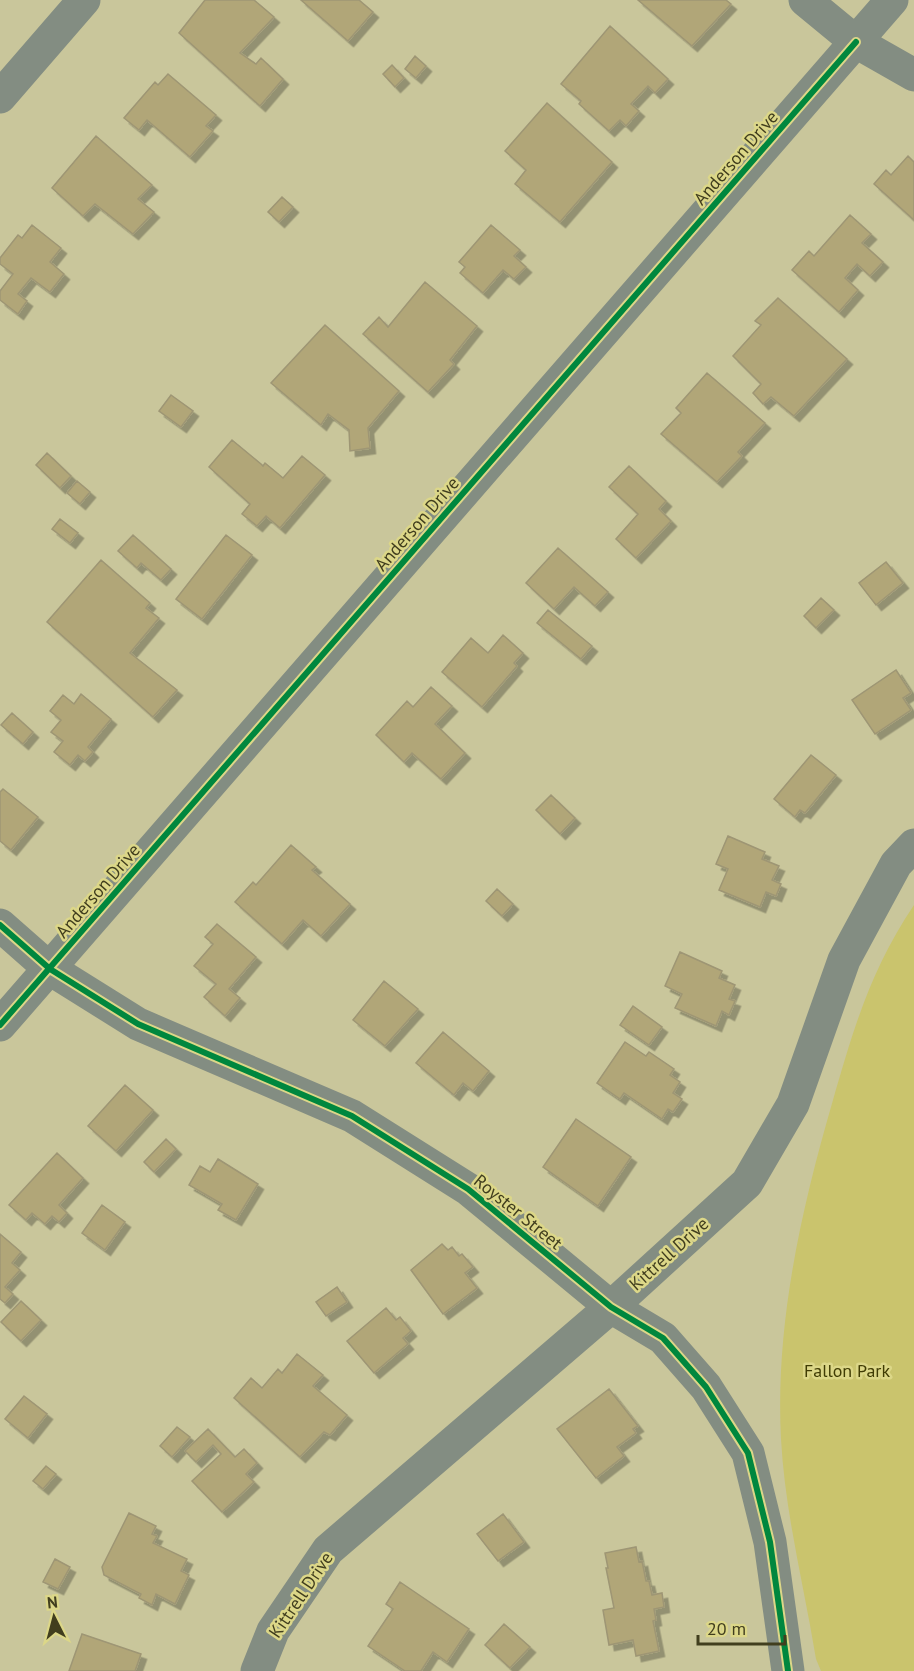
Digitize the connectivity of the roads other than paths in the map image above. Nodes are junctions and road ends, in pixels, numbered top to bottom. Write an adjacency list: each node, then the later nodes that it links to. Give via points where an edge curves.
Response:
1 (84, 0): 6 (street)
2 (805, 0): 4 (street)
3 (892, 0): 4 (street, Anderson Drive)
4 (856, 42): 5 (street); 9 (street, Anderson Drive)
5 (914, 75)
6 (0, 97)
7 (914, 845): 11 (street, Kittrell Drive, via 897,864 844,960 793,1104 747,1183)
8 (0, 925): 9 (street, Royster Street)
9 (50, 969): 10 (street, Anderson Drive); 11 (street, Royster Street, via 138,1024 352,1116 468,1189)
10 (0, 1025)
11 (611, 1307): 12 (street, Kittrell Drive, via 328,1550 273,1631); 13 (street, Royster Street, via 663,1338 706,1387 748,1453 770,1542)
12 (257, 1671)
13 (788, 1671)

